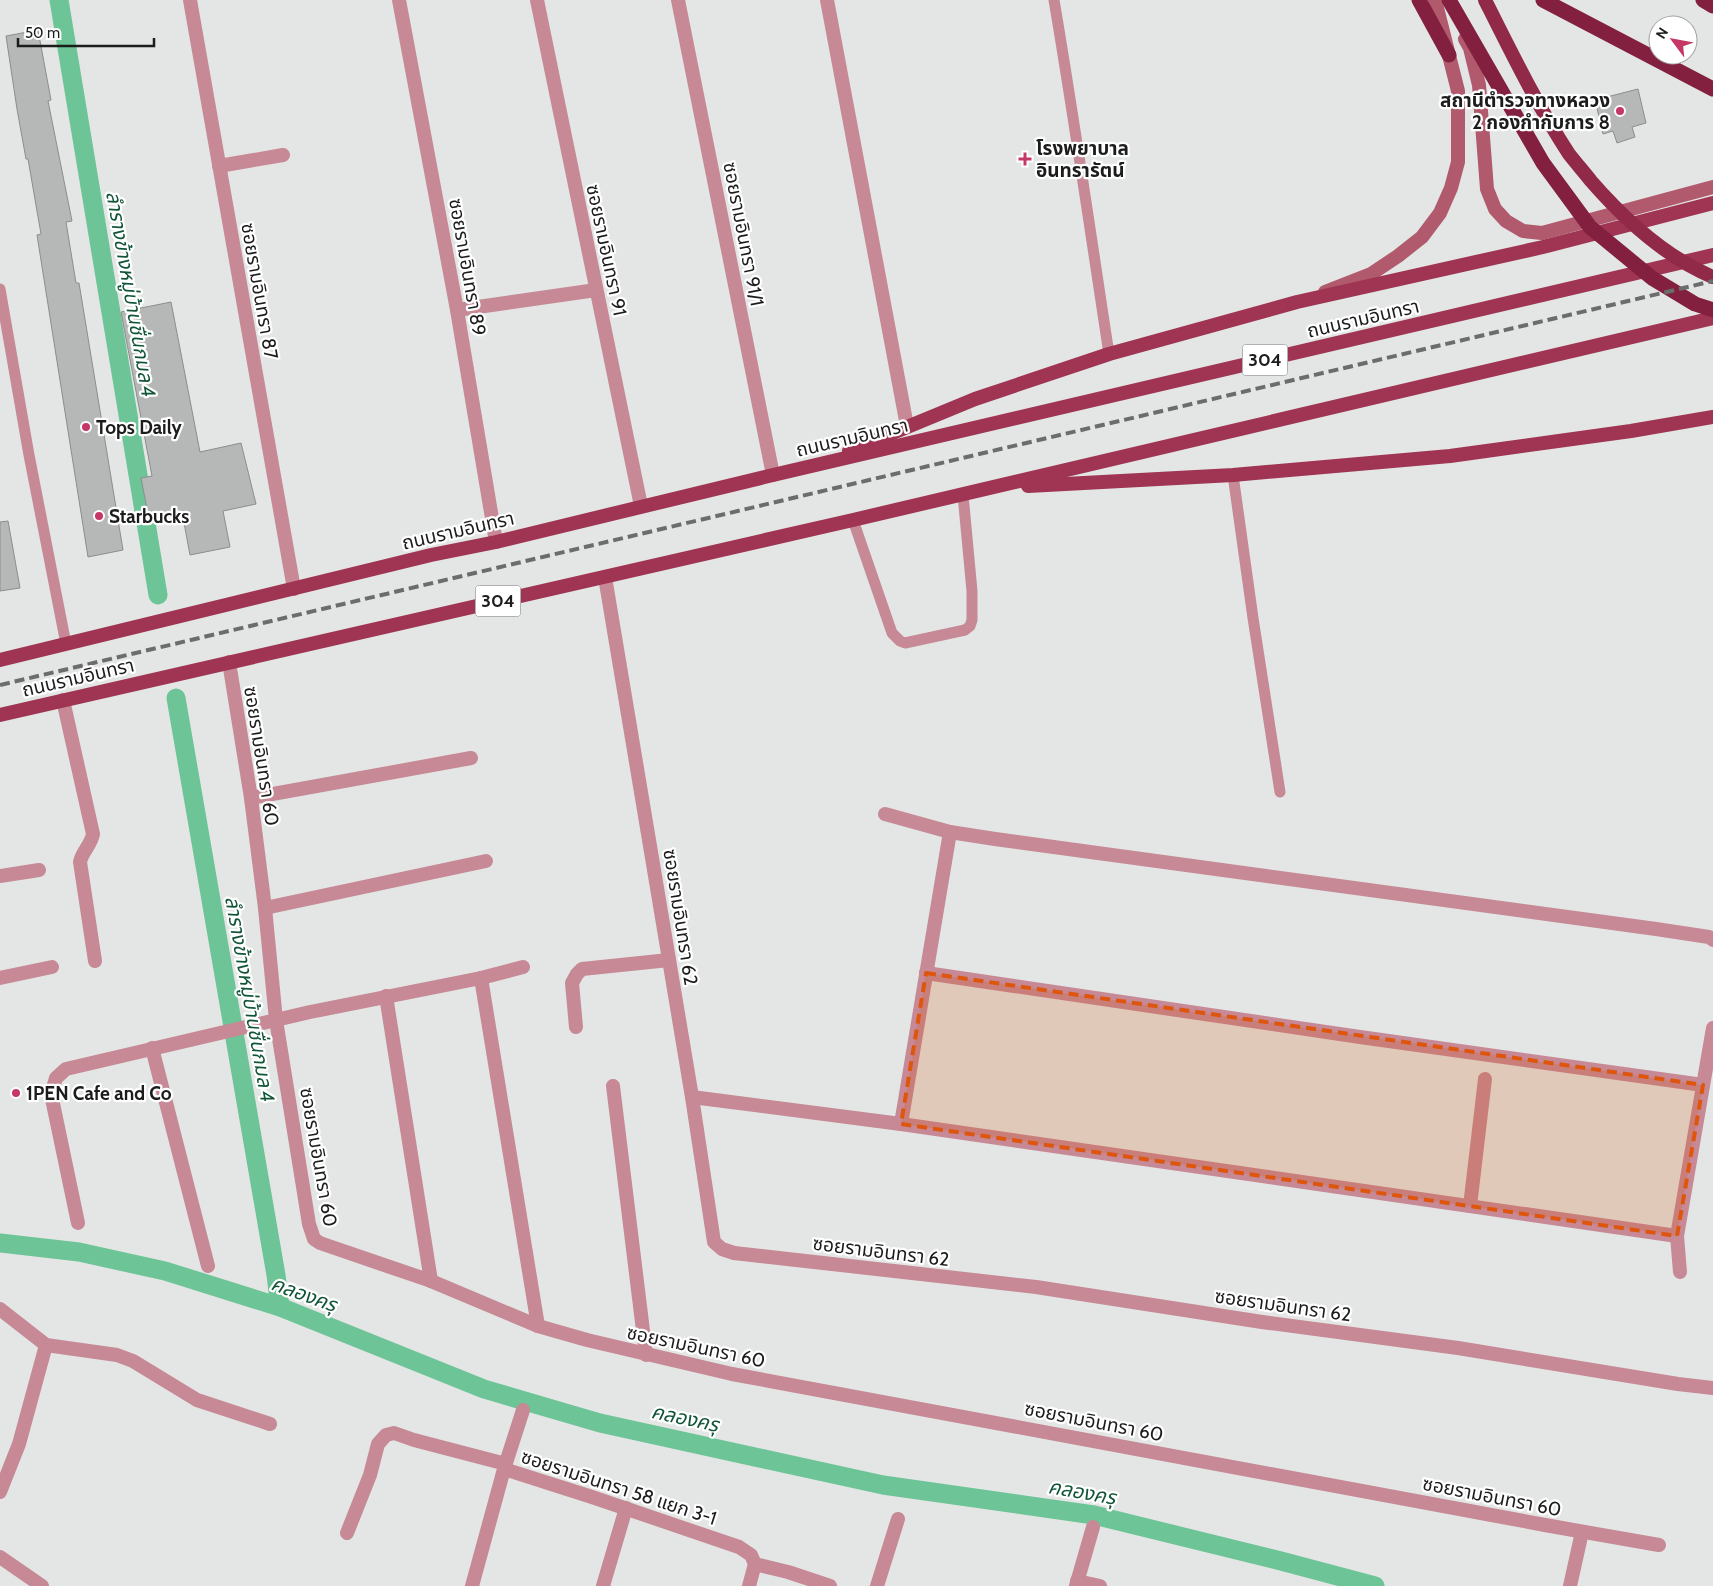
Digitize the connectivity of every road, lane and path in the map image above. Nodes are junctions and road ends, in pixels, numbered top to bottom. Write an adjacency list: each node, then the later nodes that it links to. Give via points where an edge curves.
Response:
1 (190, 0): 18 (street, ซอยรามอินทรา 87)
2 (399, 0): 26 (street, ซอยรามอินทรา 89)
3 (538, 0): 24 (street, ซอยรามอินทรา 91)
4 (678, 0): 33 (street, ซอยรามอินทรา 91/1)
5 (827, 0): 31 (street)
6 (1054, 0): 29 (lane)
7 (1419, 0): 15 (highway)
8 (1435, 0): 15 (main road)
9 (1441, 0): 19 (main road, via 1470,48 1479,85 1487,189 1495,209 1506,222 1523,231 1542,233)
10 (1449, 0): 27 (highway, via 1543,162 1590,227 1652,278 1695,304)
11 (1485, 0): 22 (highway, via 1532,93 1570,156 1607,199 1640,230 1671,255)
12 (1544, 0): 16 (highway)
13 (1703, 0): 14 (highway)
14 (1713, 6)
15 (1449, 55): 25 (main road, via 1458,91 1458,162 1440,213 1422,236 1371,274)
16 (1713, 89)
17 (284, 155): 18 (street)
18 (218, 166): 41 (street, ซอยรามอินทรา 87)
19 (1713, 186)
20 (1713, 203): 25 (main road, via 1543,247)
21 (1713, 255): 32 (main road, ถนนรามอินทรา / 304)
22 (1713, 277)
23 (0, 289): 42 (lane)
24 (596, 290): 26 (street); 37 (street, ซอยรามอินทรา 91)
25 (1297, 302): 29 (main road)
26 (457, 310): 39 (street, ซอยรามอินทรา 89)
27 (1713, 310)
28 (1713, 318): 35 (main road, ถนนรามอินทรา / 304)
29 (1109, 354): 31 (main road, via 974,399)
30 (1713, 417): 34 (main road, via 1450,456)
31 (907, 426): 32 (main road)
32 (816, 465): 33 (main road, ถนนรามอินทรา / 304)
33 (773, 474): 37 (main road, ถนนรามอินทรา / 304)
34 (1233, 475): 35 (main road); 48 (lane)
35 (996, 488): 36 (main road, ถนนรามอินทรา / 304)
36 (964, 495): 38 (main road, ถนนรามอินทรา / 304); 38 (lane, via 972,591 972,620 965,630 905,643 896,637)
37 (641, 506): 39 (main road, ถนนรามอินทรา / 304)
38 (853, 520): 40 (main road, ถนนรามอินทรา / 304)
39 (496, 542): 41 (main road, ถนนรามอินทรา / 304)
40 (606, 577): 44 (main road, ถนนรามอินทรา / 304); 57 (street, ซอยรามอินทรา 62)
41 (294, 589): 42 (main road, ถนนรามอินทรา / 304)
42 (66, 644): 43 (main road, ถนนรามอินทรา / 304)
43 (0, 660)
44 (229, 662): 45 (main road, ถนนรามอินทรา / 304); 49 (street, ซอยรามอินทรา 60)
45 (63, 700): 46 (main road, ถนนรามอินทรา / 304); 58 (street, via 93,834 80,862)
46 (0, 715)
47 (471, 758): 49 (street)
48 (1280, 792)
49 (250, 798): 55 (street, ซอยรามอินทรา 60)
50 (885, 814): 51 (street)
51 (950, 832): 56 (street, via 1656,929); 61 (street)
52 (486, 861): 55 (street)
53 (39, 870): 54 (street)
54 (0, 876)
55 (265, 908): 65 (street, ซอยรามอินทรา 60)
56 (1713, 940)
57 (668, 960): 66 (street, via 582,969 572,983); 72 (street, ซอยรามอินทรา 62)
58 (95, 961)
59 (52, 967): 62 (street)
60 (523, 967): 63 (street)
61 (926, 974): 70 (street); 73 (street)
62 (0, 978)
63 (481, 978): 64 (street); 81 (street)
64 (386, 996): 65 (street); 79 (street)
65 (276, 1020): 68 (street); 79 (street, ซอยรามอินทรา 60, via 314,1239 325,1246)
66 (576, 1026)
67 (1713, 1028): 70 (street)
68 (152, 1048): 75 (street, via 66,1069 52,1086); 77 (street)
69 (1485, 1079): 74 (street)
70 (1703, 1085): 76 (street)
71 (613, 1086): 83 (street)
72 (692, 1097): 73 (street); 84 (street, ซอยรามอินทรา 62, via 714,1242 734,1253 1036,1287)
73 (901, 1124): 74 (street)
74 (1470, 1206): 76 (street)
75 (78, 1223)
76 (1678, 1236): 78 (street)
77 (208, 1266)
78 (1680, 1272)
79 (431, 1281): 81 (street, ซอยรามอินทรา 60)
80 (0, 1309): 82 (street)
81 (538, 1326): 83 (street, ซอยรามอินทรา 60)
82 (46, 1345): 86 (street, via 117,1355 133,1361 197,1400); 88 (street, via 19,1444)
83 (646, 1355): 92 (street, ซอยรามอินทรา 60, via 732,1374)
84 (1713, 1388)
85 (523, 1410): 87 (street)
86 (270, 1424)
87 (505, 1467): 89 (street, ซอยรามอินทรา 58 แยก 3-1); 93 (street, via 394,1433 386,1435 378,1444 370,1475); 99 (street, ซอยรามอินทรา 58 แยก 3-1)
88 (0, 1492)
89 (626, 1508): 96 (street, ซอยรามอินทรา 58 แยก 3-1, via 739,1547 751,1556); 100 (street)
90 (898, 1519): 103 (street)
91 (1093, 1528): 97 (street)
92 (1582, 1532): 94 (street, ซอยรามอินทรา 60); 105 (street)
93 (347, 1533)
94 (1659, 1545)
95 (0, 1557): 98 (street)
96 (755, 1564): 101 (street); 102 (street)
97 (1076, 1583): 104 (street)
98 (42, 1586)
99 (472, 1586)
100 (603, 1586)
101 (748, 1586)
102 (830, 1586)
103 (877, 1586)
104 (1100, 1586)
105 (1570, 1586)

